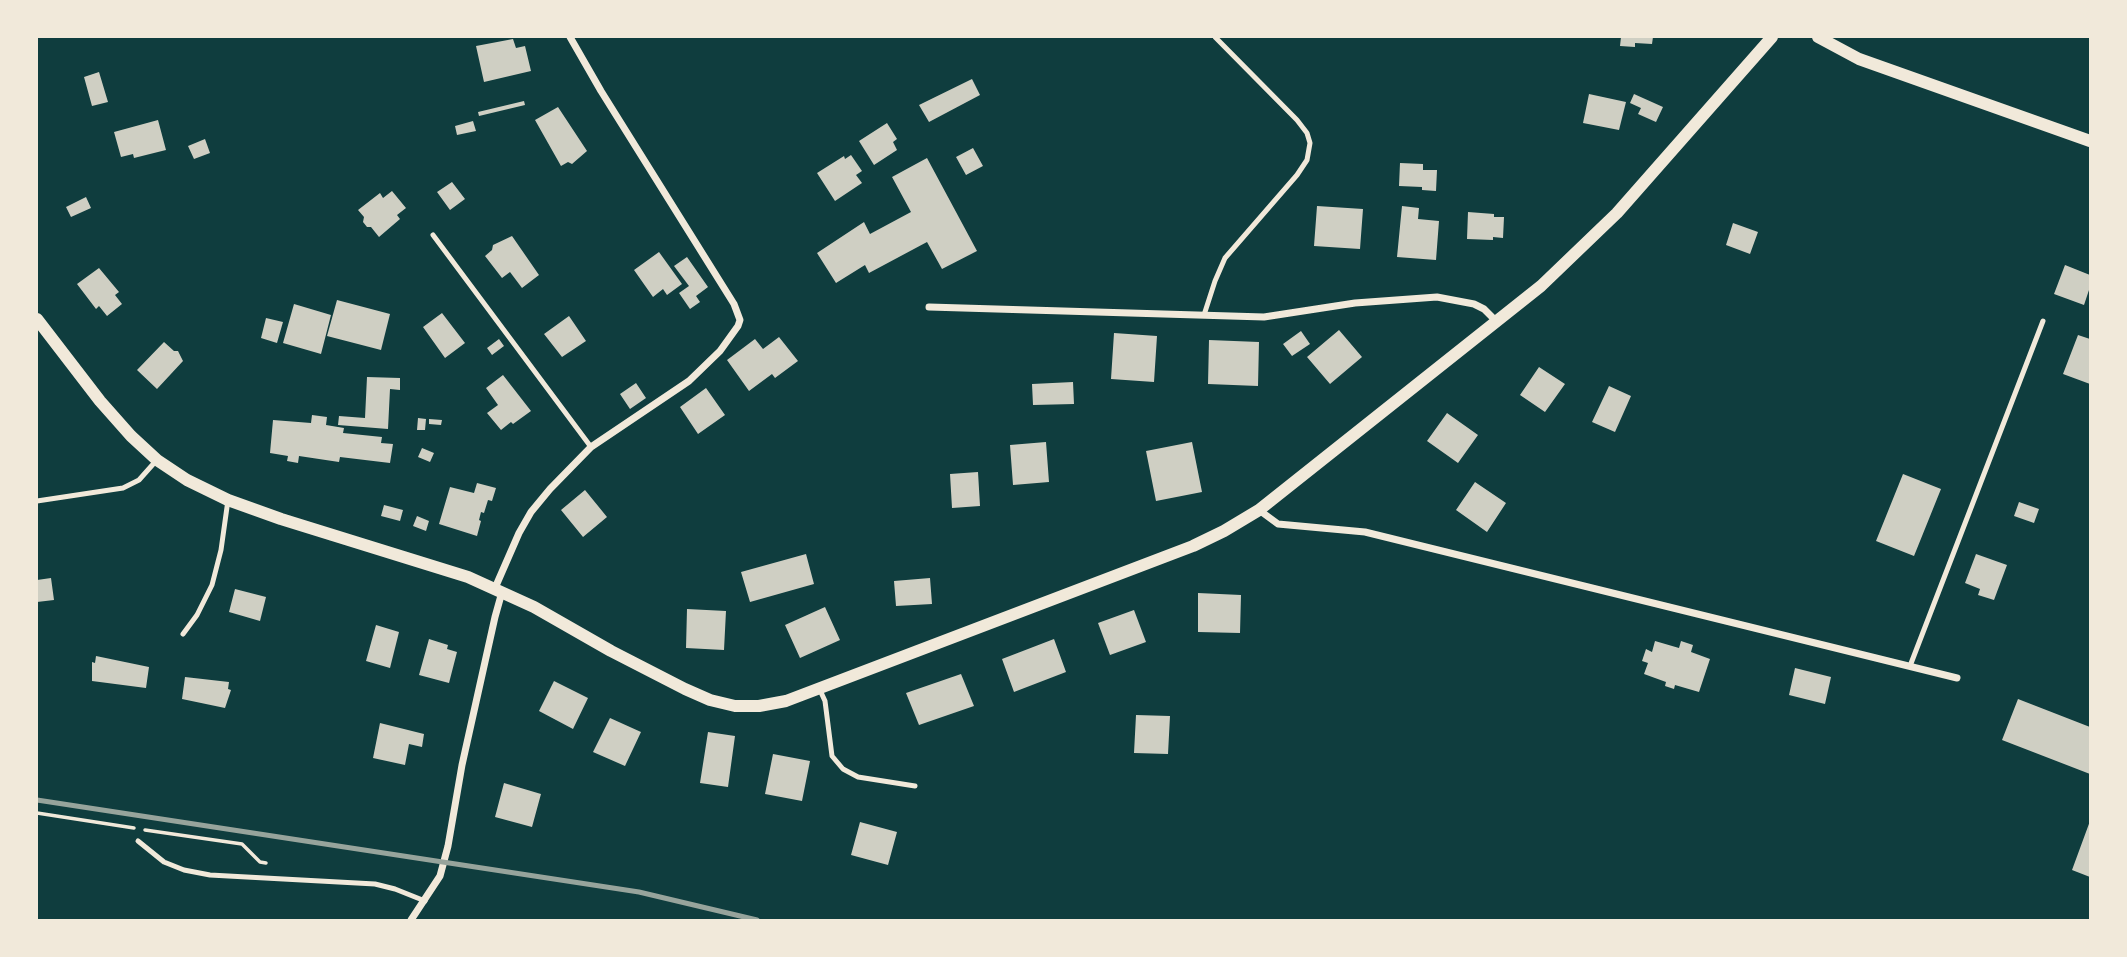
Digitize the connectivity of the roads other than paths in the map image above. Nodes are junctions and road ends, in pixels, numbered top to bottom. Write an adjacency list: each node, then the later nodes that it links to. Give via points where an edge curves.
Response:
1 (570, 37): 12 (street, via 740,320 720,351 689,381)
2 (1215, 37): 8 (lane, via 1297,120 1310,143 1297,176 1225,258)
3 (1772, 37): 11 (street, via 1618,213)
4 (1818, 37): 5 (street, via 1859,60)
5 (2090, 141)
6 (433, 234): 12 (lane)
7 (929, 307): 8 (street)
8 (1204, 315): 11 (street, via 1264,317 1437,297 1474,304)
9 (37, 319): 13 (street, via 100,401)
10 (2043, 321): 19 (lane)
11 (1497, 323): 16 (street)
12 (591, 447): 17 (street, via 531,512)
13 (157, 460): 14 (street); 15 (lane, via 139,480 123,488)
14 (228, 500): 17 (street, via 439,566); 18 (lane, via 212,585)
15 (37, 501)
16 (1259, 510): 19 (street, via 1279,524 1365,532); 21 (street, via 1193,546)
17 (499, 590): 21 (street, via 710,700 759,706); 24 (street, via 448,845 440,876)
18 (183, 634)
19 (1910, 666): 20 (street)
20 (1957, 678)
21 (819, 688): 22 (lane, via 832,756 843,769 858,778)
22 (915, 786)
23 (138, 841): 24 (lane, via 164,862 210,876 374,884)
24 (425, 901): 25 (street)
25 (411, 920)

